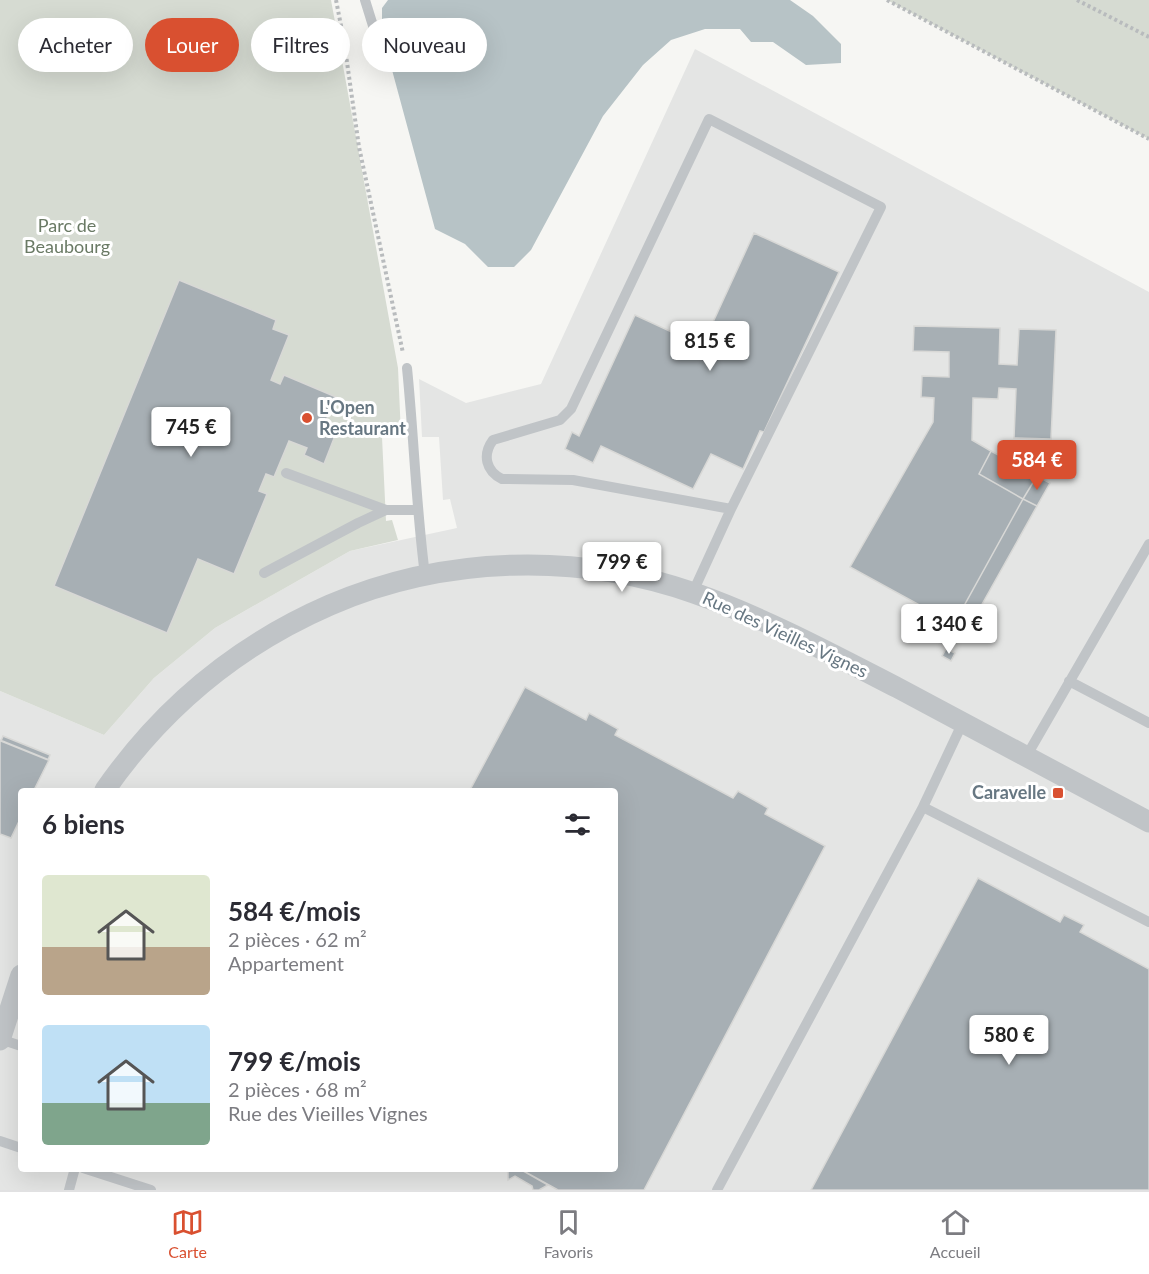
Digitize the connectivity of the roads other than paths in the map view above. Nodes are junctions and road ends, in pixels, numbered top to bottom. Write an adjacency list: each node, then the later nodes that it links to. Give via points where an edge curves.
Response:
1 (365, 0): 2 (lane)
2 (371, 18)
3 (407, 368): 6 (lane)
4 (286, 473): 5 (lane)
5 (386, 510): 6 (lane); 9 (lane)
6 (417, 510): 10 (lane)
7 (730, 510): 7 (lane, via 881,207 710,119 571,409 560,420 493,440 487,459 488,467 502,480 573,480); 11 (lane)
8 (1149, 544): 12 (lane)
9 (264, 573)
10 (424, 575): 11 (street, Rue des Vieilles Vignes, via 471,567 562,566 627,574); 16 (street, Rue des Vieilles Vignes, via 346,598 253,645 209,677 157,724)
11 (693, 592): 13 (street, Rue des Vieilles Vignes, via 799,637)
12 (1069, 681): 14 (lane); 15 (lane)
13 (963, 722): 15 (street, Rue des Vieilles Vignes); 17 (lane)
14 (1149, 723)
15 (1026, 757): 18 (street, Rue des Vieilles Vignes)
16 (106, 788)
17 (924, 807): 19 (lane); 29 (lane)
18 (1149, 822)
19 (1149, 922)
20 (18, 984): 21 (street)
21 (0, 1040): 22 (lane)
22 (18, 1045)
23 (0, 1141): 24 (lane)
24 (18, 1147)
25 (74, 1172): 27 (lane)
26 (95, 1172): 28 (lane)
27 (69, 1190)
28 (151, 1190)
29 (717, 1190)

